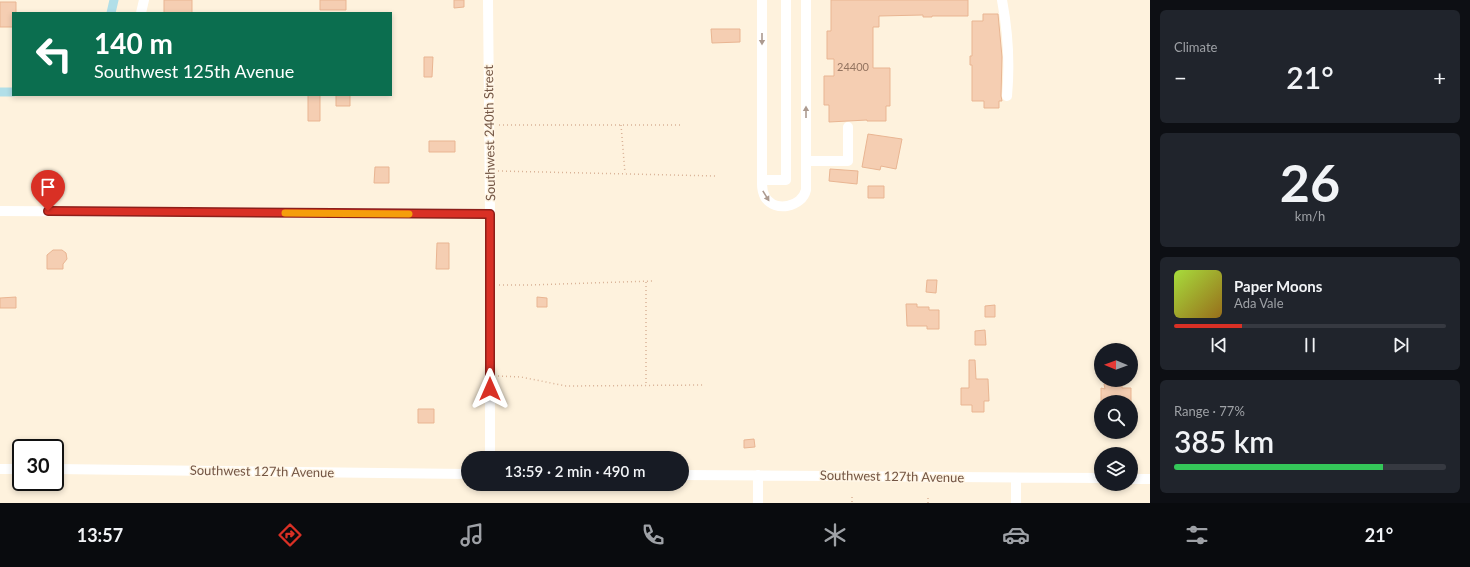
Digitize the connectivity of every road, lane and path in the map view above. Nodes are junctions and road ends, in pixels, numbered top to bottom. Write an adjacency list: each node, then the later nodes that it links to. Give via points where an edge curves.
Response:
1 (144, 0): 7 (street)
2 (488, 0): 9 (street, Southwest 240th Street)
3 (762, 0): 17 (street, one-way to 17)
4 (786, 0): 17 (street, via 786,180)
5 (806, 0): 13 (street, one-way to 5)
6 (1002, 0): 8 (street, via 1009,66)
7 (141, 12)
8 (1007, 96)
9 (489, 125): 10 (path); 14 (street, Southwest 240th Street)
10 (621, 125): 11 (path); 15 (path)
11 (681, 126)
12 (848, 128): 13 (street, via 848,161)
13 (806, 161): 17 (street, one-way to 13, via 764,196 772,203 785,206 795,203 802,199 806,190)
14 (490, 171): 15 (path); 19 (street, Southwest 240th Street)
15 (625, 174): 16 (path)
16 (716, 176)
17 (762, 180)
18 (0, 211): 19 (street)
19 (490, 214): 22 (street, Southwest 240th Street)
20 (653, 281): 21 (path)
21 (646, 282): 22 (path); 24 (path)
22 (490, 285): 23 (street, Southwest 240th Street)
23 (490, 376): 24 (path, via 521,377 566,386); 26 (street, Southwest 240th Street)
24 (646, 385): 25 (path)
25 (704, 385)
26 (490, 451)
27 (0, 469): 28 (street)
28 (12, 469)
29 (64, 469): 30 (street, Southwest 127th Avenue)
30 (461, 474)
31 (689, 475): 32 (street, Southwest 127th Avenue)
32 (758, 475): 33 (street, Southwest 127th Avenue); 39 (street)
33 (1016, 478): 34 (street, Southwest 127th Avenue); 42 (street)
34 (1094, 478)
35 (1138, 479): 36 (street)
36 (1150, 479)
37 (852, 497): 40 (path)
38 (928, 498): 41 (path)
39 (758, 503)
40 (852, 503)
41 (928, 503)
42 (1016, 503)

